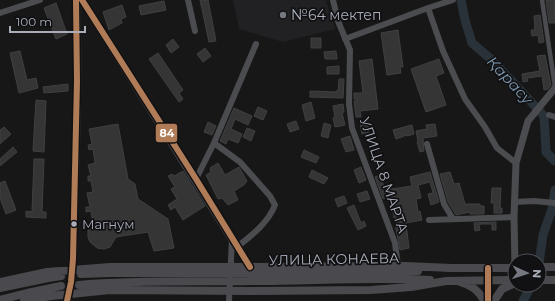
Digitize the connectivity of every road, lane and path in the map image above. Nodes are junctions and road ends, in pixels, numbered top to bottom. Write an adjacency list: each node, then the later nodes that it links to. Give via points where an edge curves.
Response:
1 (40, 0): 9 (street)
2 (76, 0): 31 (main road, via 77,94)
3 (82, 0): 17 (main road)
4 (188, 0): 10 (street)
5 (332, 0): 11 (street, УЛИЦА 8 МАРТА)
6 (453, 0): 8 (street)
7 (542, 0): 13 (street)
8 (428, 8): 11 (street); 16 (street, via 443,51 465,99 497,148)
9 (0, 13)
10 (195, 30)
11 (345, 39): 26 (street, УЛИЦА 8 МАРТА, via 350,50 349,104 352,128 395,243)
12 (256, 44): 14 (street)
13 (555, 87): 16 (street, via 528,121)
14 (214, 143): 17 (street); 24 (street, via 240,162 275,205 257,230)
15 (427, 144): 21 (street, via 444,204)
16 (516, 162): 18 (street)
17 (196, 178): 23 (main road)
18 (514, 202): 19 (street); 20 (street)
19 (554, 202)
20 (514, 217): 21 (street); 25 (street)
21 (453, 219): 22 (street)
22 (429, 220)
23 (232, 238): 24 (main road); 33 (street)
24 (237, 246): 27 (street)
25 (515, 253)
26 (398, 266): 27 (main road); 28 (main road)
27 (250, 267): 33 (main road)
28 (452, 268): 29 (main road, УЛИЦА КОНАЕВА); 33 (main road, УЛИЦА КОНАЕВА, via 405,272)
29 (488, 268): 30 (main road, УЛИЦА КОНАЕВА); 35 (main road)
30 (507, 268)
31 (72, 269): 33 (main road, via 110,266); 38 (main road); 39 (main road)
32 (81, 274): 33 (main road, УЛИЦА КОНАЕВА)
33 (230, 274): 36 (main road, УЛИЦА КОНАЕВА, via 249,282 404,279); 39 (main road, УЛИЦА КОНАЕВА); 42 (street)
34 (61, 276): 41 (main road)
35 (488, 280): 36 (main road, УЛИЦА КОНАЕВА); 37 (main road, УЛИЦА КОНАЕВА); 48 (main road)
36 (450, 281): 42 (main road, УЛИЦА КОНАЕВА, via 371,290); 47 (main road, via 474,288)
37 (507, 281)
38 (0, 282)
39 (75, 283): 43 (main road)
40 (507, 287): 49 (main road)
41 (0, 288)
42 (229, 291): 43 (main road, УЛИЦА КОНАЕВА, via 110,290); 46 (street)
43 (65, 294): 44 (main road, via 27,293); 45 (main road)
44 (0, 300)
45 (25, 301)
46 (229, 301)
47 (484, 301)
48 (488, 301)
49 (494, 301)

